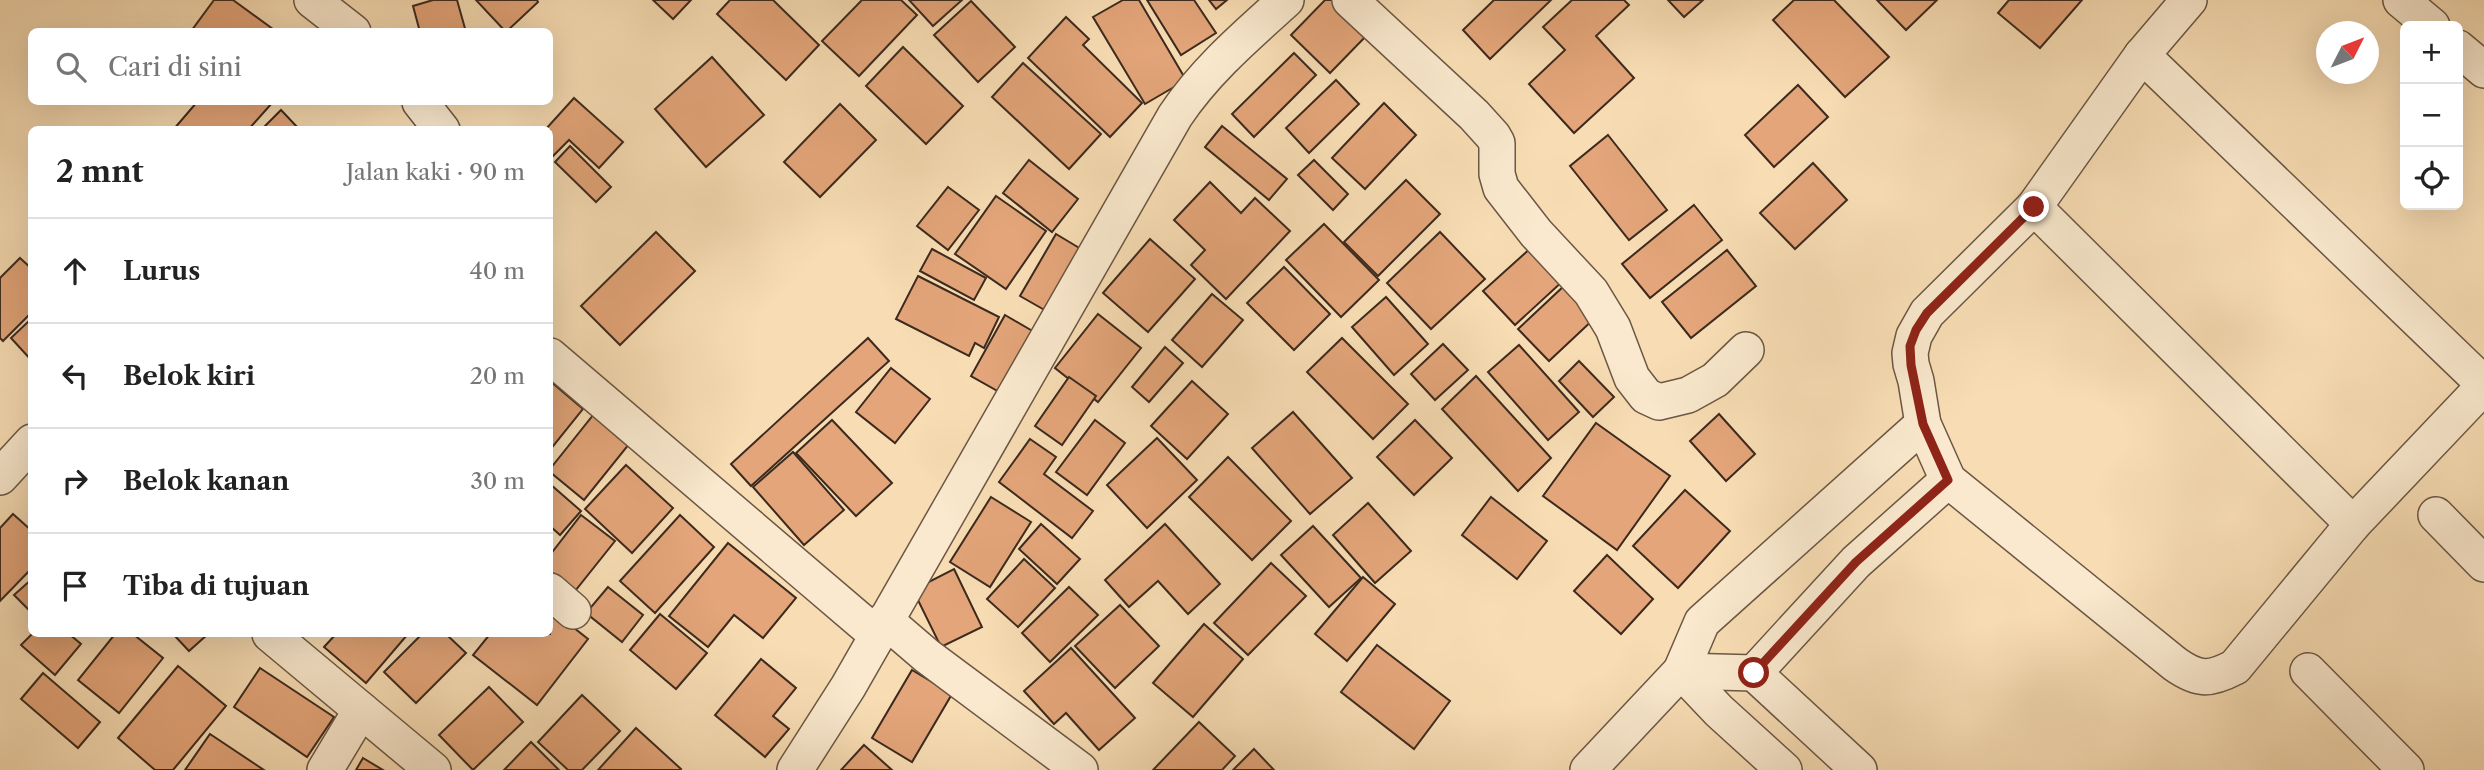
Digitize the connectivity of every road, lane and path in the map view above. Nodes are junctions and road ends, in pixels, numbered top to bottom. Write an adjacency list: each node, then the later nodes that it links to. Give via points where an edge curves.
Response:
1 (312, 0): 7 (street)
2 (1286, 0): 24 (street, via 1203,78 1175,116)
3 (1350, 0): 14 (street, via 1493,136 1501,188 1591,292 1613,328 1632,378 1646,396 1659,402 1688,395 1715,380)
4 (2189, 0): 9 (street)
5 (2401, 0): 6 (street)
6 (2426, 21)
7 (348, 28)
8 (2463, 52): 10 (street)
9 (2142, 55): 13 (street); 16 (street)
10 (2484, 70)
11 (422, 105): 12 (street)
12 (439, 126)
13 (2034, 207): 17 (street, via 1927,313 1916,330 1910,354); 22 (street)
14 (1746, 349)
15 (553, 358): 24 (street)
16 (2484, 385): 22 (street)
17 (1923, 424): 20 (street); 26 (street, via 1702,622)
18 (28, 446): 19 (street)
19 (0, 477)
20 (1948, 480): 22 (street, via 2175,664 2198,677 2215,677 2235,667); 28 (street, via 1856,562)
21 (2435, 515): 23 (street)
22 (2353, 524)
23 (2484, 564)
24 (881, 628): 32 (street); 33 (street, via 927,656)
25 (282, 637): 29 (street)
26 (1681, 671): 28 (street); 34 (street); 35 (street)
27 (2308, 671): 37 (street)
28 (1754, 673): 36 (street)
29 (361, 710): 30 (street); 31 (street)
30 (326, 770)
31 (433, 770)
32 (795, 770)
33 (1080, 770)
34 (1588, 770)
35 (1784, 770)
36 (1859, 770)
37 (2406, 770)

